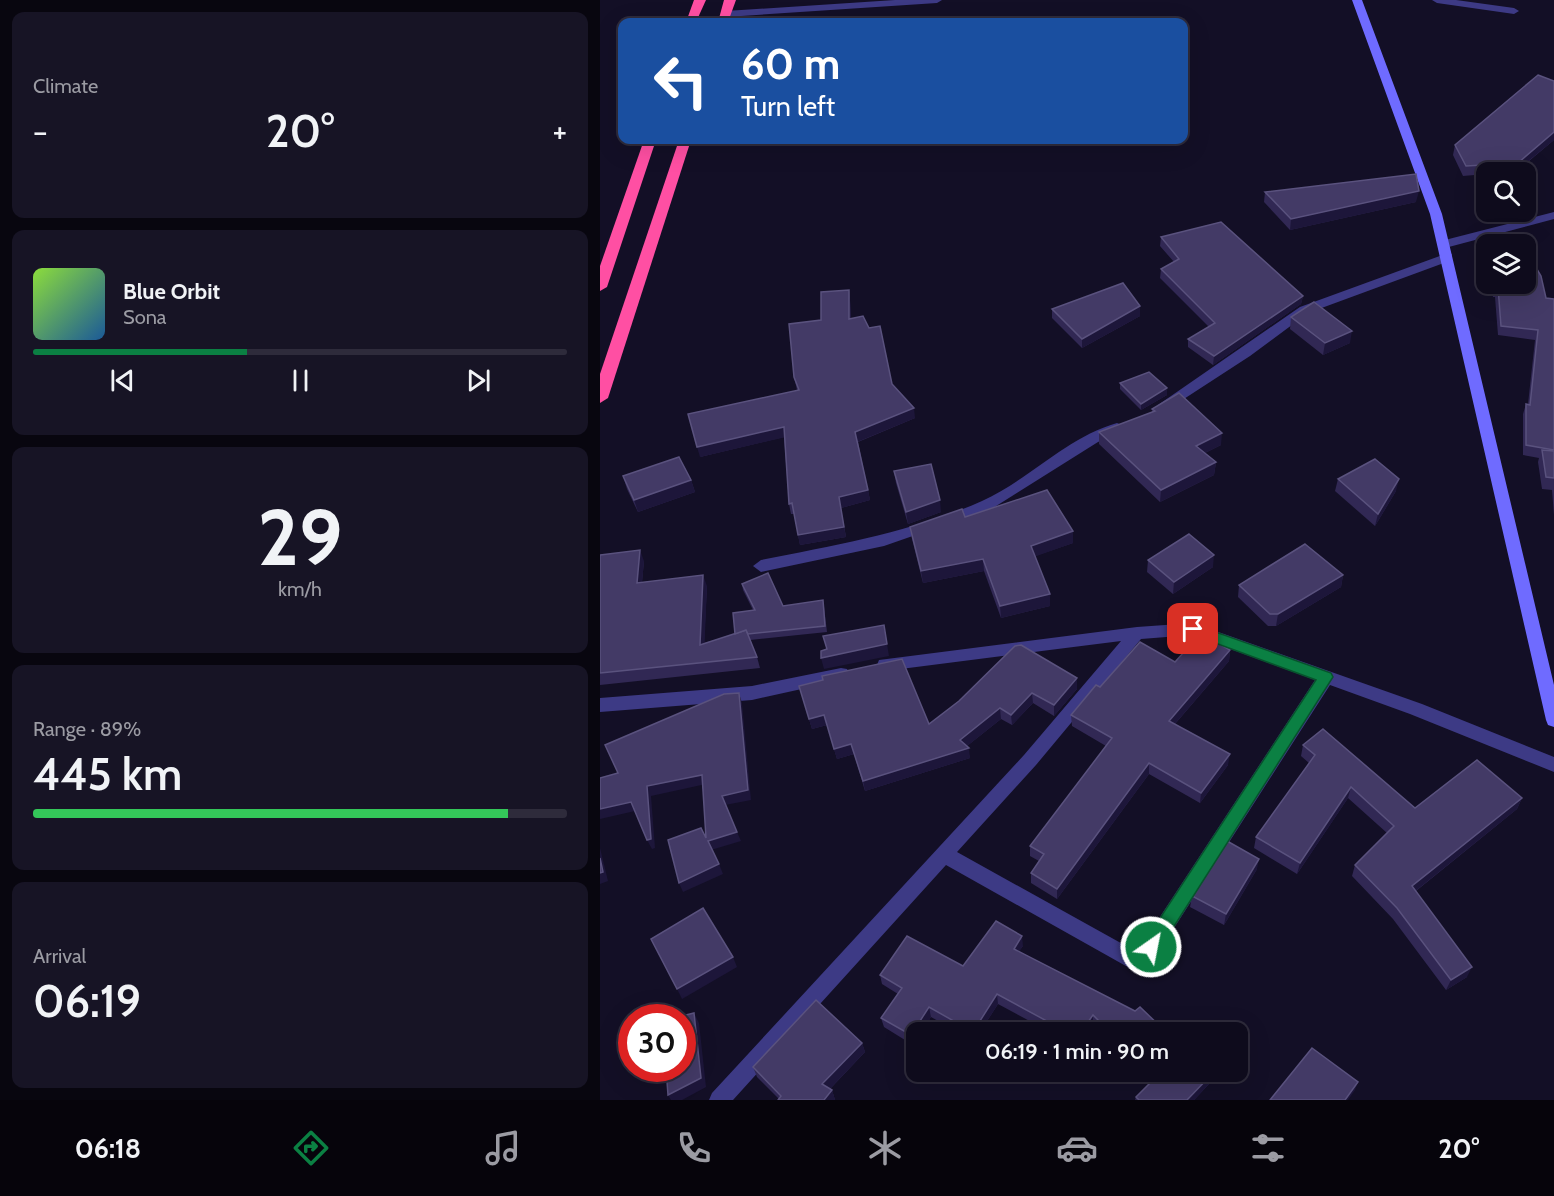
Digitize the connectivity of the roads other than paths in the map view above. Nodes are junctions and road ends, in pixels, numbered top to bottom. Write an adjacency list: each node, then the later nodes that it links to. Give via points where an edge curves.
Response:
1 (700, 0): 7 (highway)
2 (730, 0): 8 (highway)
3 (937, 0): 8 (street)
4 (1358, 0): 12 (street)
5 (1437, 0): 6 (street)
6 (1514, 10)
7 (693, 18)
8 (724, 18)
9 (649, 144): 13 (highway)
10 (684, 144): 14 (highway)
11 (1554, 215): 12 (street)
12 (1446, 251): 15 (street, via 1304,310); 21 (street)
13 (600, 287)
14 (600, 398)
15 (1154, 412)
16 (1133, 421): 17 (street, via 1094,439 988,504 885,541)
17 (761, 566)
18 (1137, 633): 19 (street, via 1193,629); 20 (street, via 901,662 752,693); 23 (street)
19 (1326, 677): 22 (street); 23 (street, via 1140,964)
20 (600, 705)
21 (1554, 720)
22 (1554, 765)
23 (944, 854): 24 (street)
24 (719, 1100)

